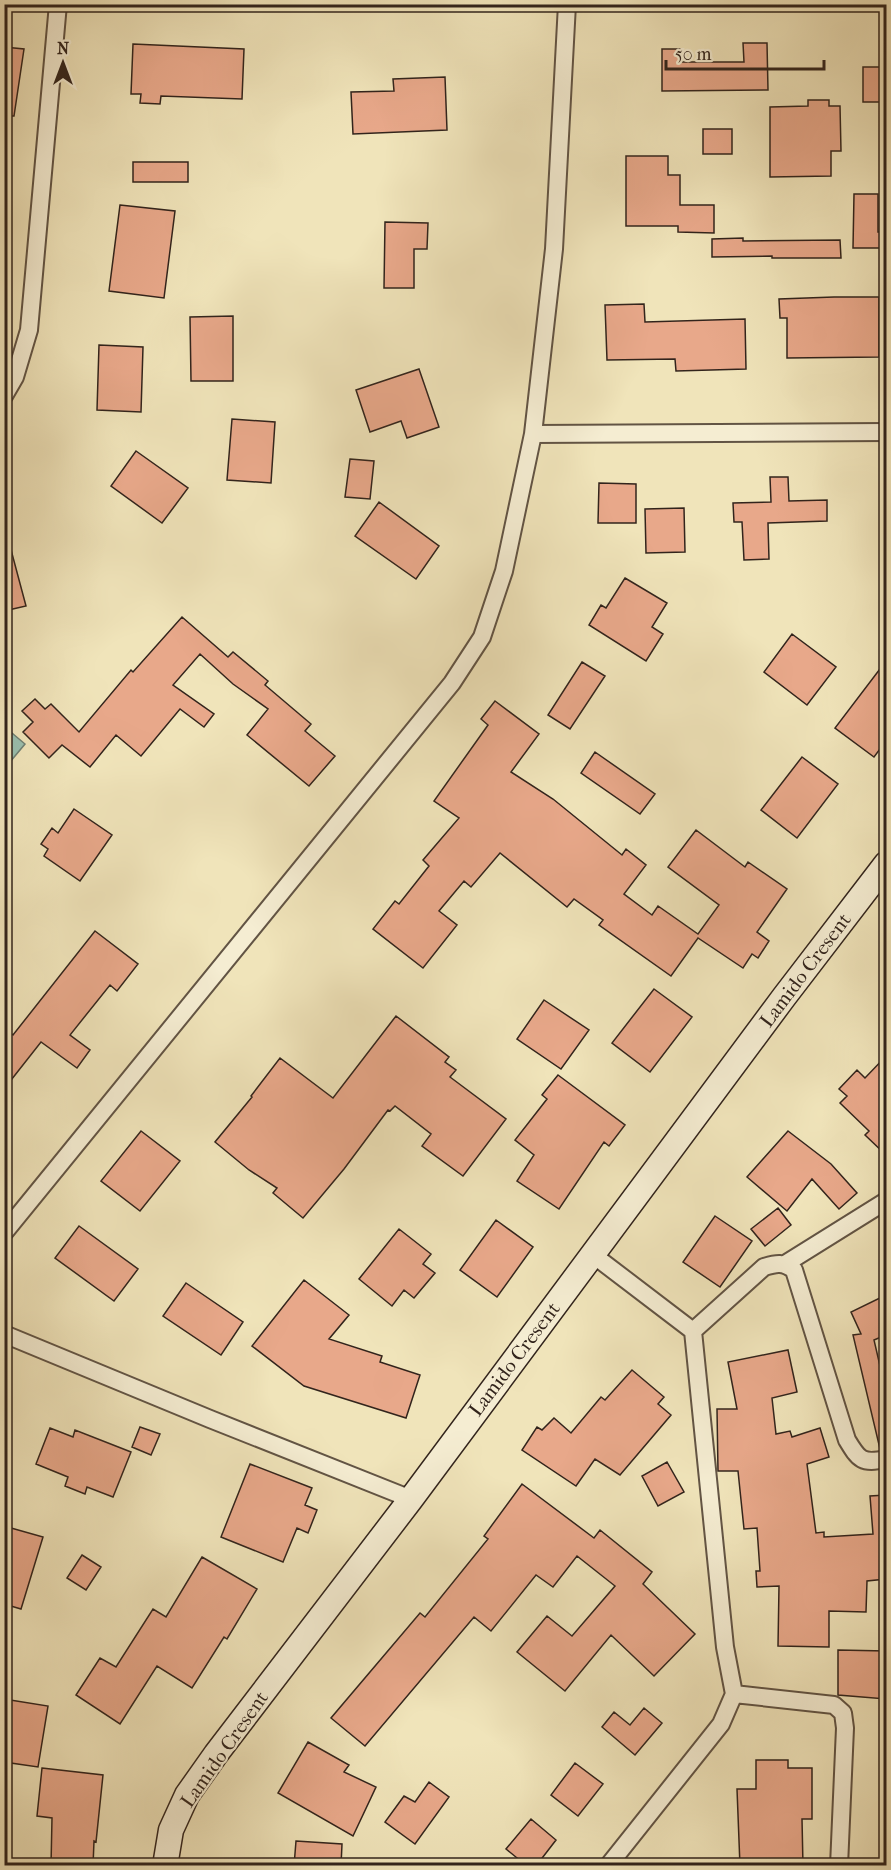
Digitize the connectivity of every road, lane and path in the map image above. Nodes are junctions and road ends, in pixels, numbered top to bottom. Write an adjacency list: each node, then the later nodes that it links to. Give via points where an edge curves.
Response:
1 (58, 4): 3 (street, via 29,330 15,378)
2 (567, 4): 5 (street, via 554,249)
3 (4, 396)
4 (886, 432): 5 (street)
5 (533, 434): 8 (street, via 504,571 482,637 452,683)
6 (886, 864): 9 (street, Lamido Cresent)
7 (886, 1201): 10 (street)
8 (4, 1233)
9 (592, 1254): 11 (street); 14 (street, Lamido Cresent)
10 (785, 1264): 11 (street, via 764,1267); 13 (street, via 794,1270 847,1440 857,1457 872,1462)
11 (693, 1331): 15 (street, via 725,1647)
12 (4, 1335): 14 (street)
13 (886, 1459)
14 (411, 1498): 16 (street, Lamido Cresent, via 187,1795 171,1830)
15 (734, 1694): 17 (street, via 722,1724); 18 (street, via 834,1705 843,1713)
16 (165, 1866)
17 (608, 1866)
18 (839, 1866)

